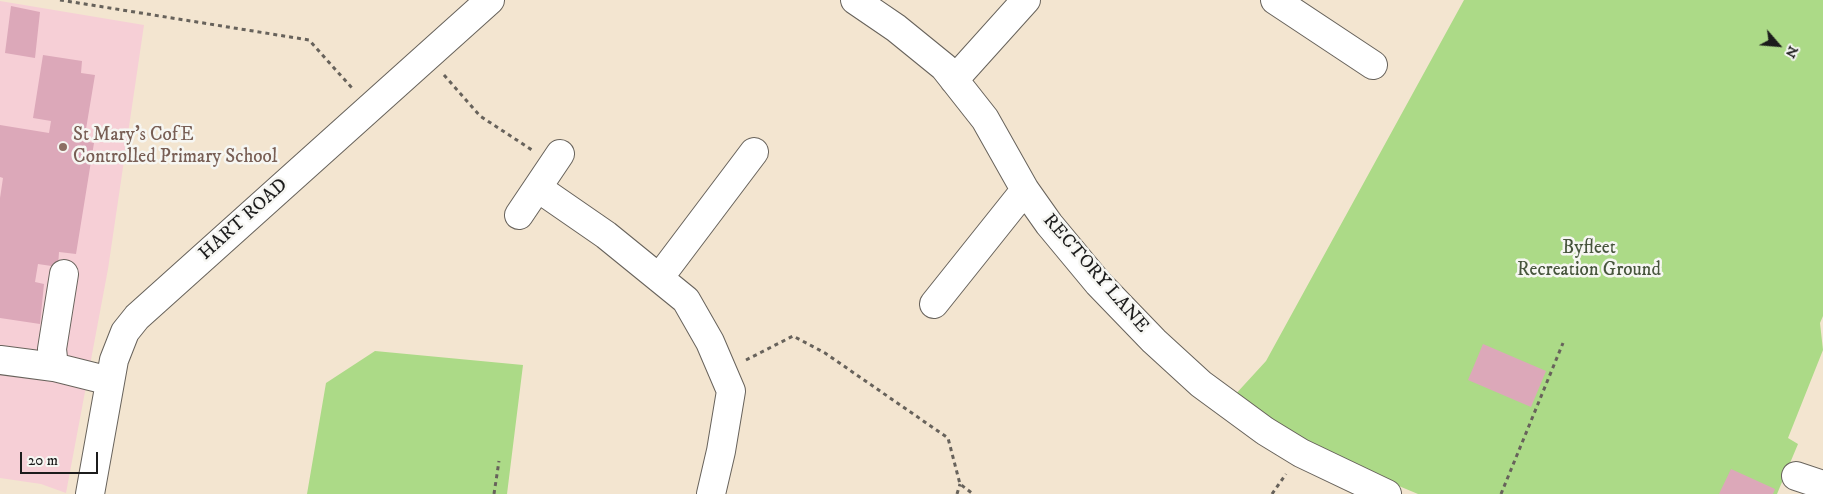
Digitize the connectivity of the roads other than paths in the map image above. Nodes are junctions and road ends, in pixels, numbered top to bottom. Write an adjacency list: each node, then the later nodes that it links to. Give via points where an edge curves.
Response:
1 (490, 0): 17 (street, HART ROAD, via 137,317 125,332)
2 (855, 0): 6 (street, RECTORY LANE, via 896,28)
3 (1026, 0): 6 (street)
4 (1275, 0): 5 (street)
5 (1373, 65)
6 (954, 80): 10 (street, RECTORY LANE, via 985,119)
7 (754, 152): 13 (street)
8 (557, 159): 9 (street)
9 (538, 188): 11 (street); 13 (street, via 606,235)
10 (1025, 190): 14 (street); 22 (street, RECTORY LANE, via 1098,283 1201,384 1301,453)
11 (520, 214)
12 (64, 274): 16 (street, via 52,349)
13 (659, 278): 21 (street, via 686,300 710,342 731,390)
14 (934, 304)
15 (0, 360): 16 (street)
16 (54, 367): 17 (street)
17 (110, 381): 20 (street, HART ROAD)
18 (1796, 476): 19 (street)
19 (1823, 485)
20 (90, 494)
21 (711, 494)
22 (1387, 494)

